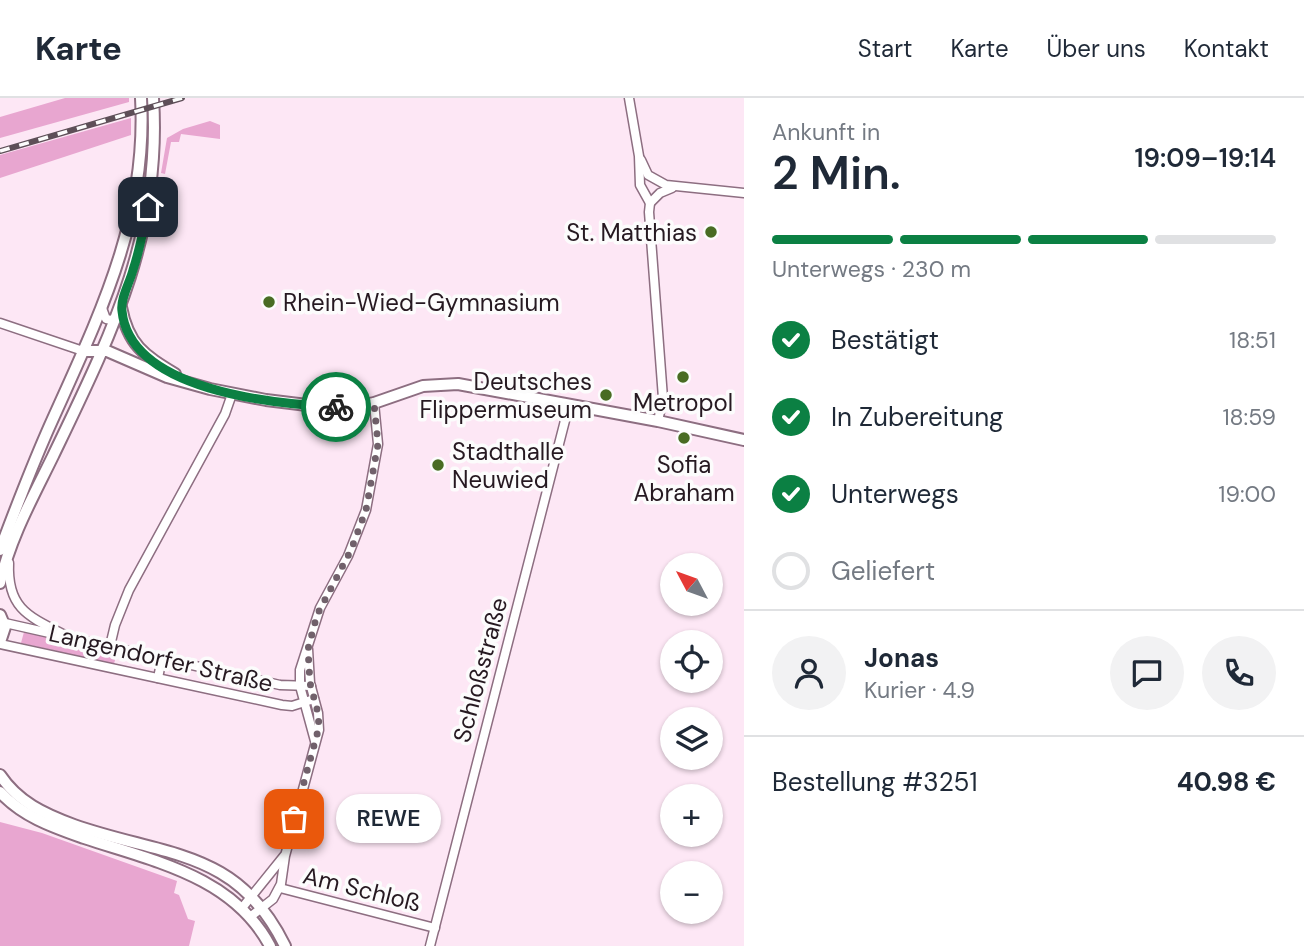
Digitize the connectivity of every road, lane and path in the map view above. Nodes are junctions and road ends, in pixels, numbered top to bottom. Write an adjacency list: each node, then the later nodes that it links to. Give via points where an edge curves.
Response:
1 (141, 98): 8 (street, via 132,207)
2 (153, 98): 9 (street, via 155,153 148,207)
3 (629, 98): 4 (street)
4 (639, 156): 5 (street, via 651,178); 7 (street, via 639,185)
5 (675, 188): 6 (street); 7 (street)
6 (744, 194)
7 (650, 203): 17 (street, via 663,398)
8 (102, 308): 9 (street, via 106,319 112,320); 11 (street)
9 (118, 313): 12 (street); 13 (street, via 135,345)
10 (0, 323): 11 (street)
11 (83, 351): 12 (street); 19 (street)
12 (102, 351): 13 (street); 21 (street)
13 (190, 383): 14 (street)
14 (232, 394): 15 (street, via 315,406); 26 (street, via 129,590)
15 (374, 403): 16 (street, via 423,386 450,384); 27 (street, via 378,444 366,510 317,615)
16 (569, 405): 17 (street); 42 (street, Schloßstraße)
17 (658, 421): 18 (street)
18 (744, 440)
19 (12, 516): 20 (street); 21 (street)
20 (0, 541)
21 (4, 551): 22 (street); 24 (street, Langendorfer Straße, via 18,605 33,619)
22 (0, 583)
23 (2, 619): 24 (street, Langendorfer Straße); 25 (street, via 5,631)
24 (75, 640): 26 (street, Langendorfer Straße)
25 (0, 643): 29 (street, Langendorfer Straße)
26 (110, 646): 28 (street, Langendorfer Straße)
27 (308, 649): 30 (street); 31 (street)
28 (162, 658): 29 (street); 30 (street, Langendorfer Straße)
29 (158, 678): 33 (street, Langendorfer Straße, via 282,705)
30 (300, 686): 31 (street, Langendorfer Straße); 33 (street)
31 (311, 686): 32 (street)
32 (314, 699): 33 (street, Langendorfer Straße); 34 (street, via 319,723)
33 (304, 702): 34 (street)
34 (315, 741): 37 (street)
35 (0, 775): 39 (street, via 17,795 42,812 99,834 200,862 231,878)
36 (0, 792): 41 (street, via 38,821 202,879)
37 (285, 856): 38 (street); 39 (street)
38 (280, 888): 40 (street); 42 (street, Am Schloß)
39 (252, 896): 40 (street); 41 (street)
40 (262, 908): 41 (street); 44 (street)
41 (246, 912): 43 (street)
42 (435, 928): 45 (street, Schloßstraße)
43 (270, 946)
44 (285, 946)
45 (430, 946)

